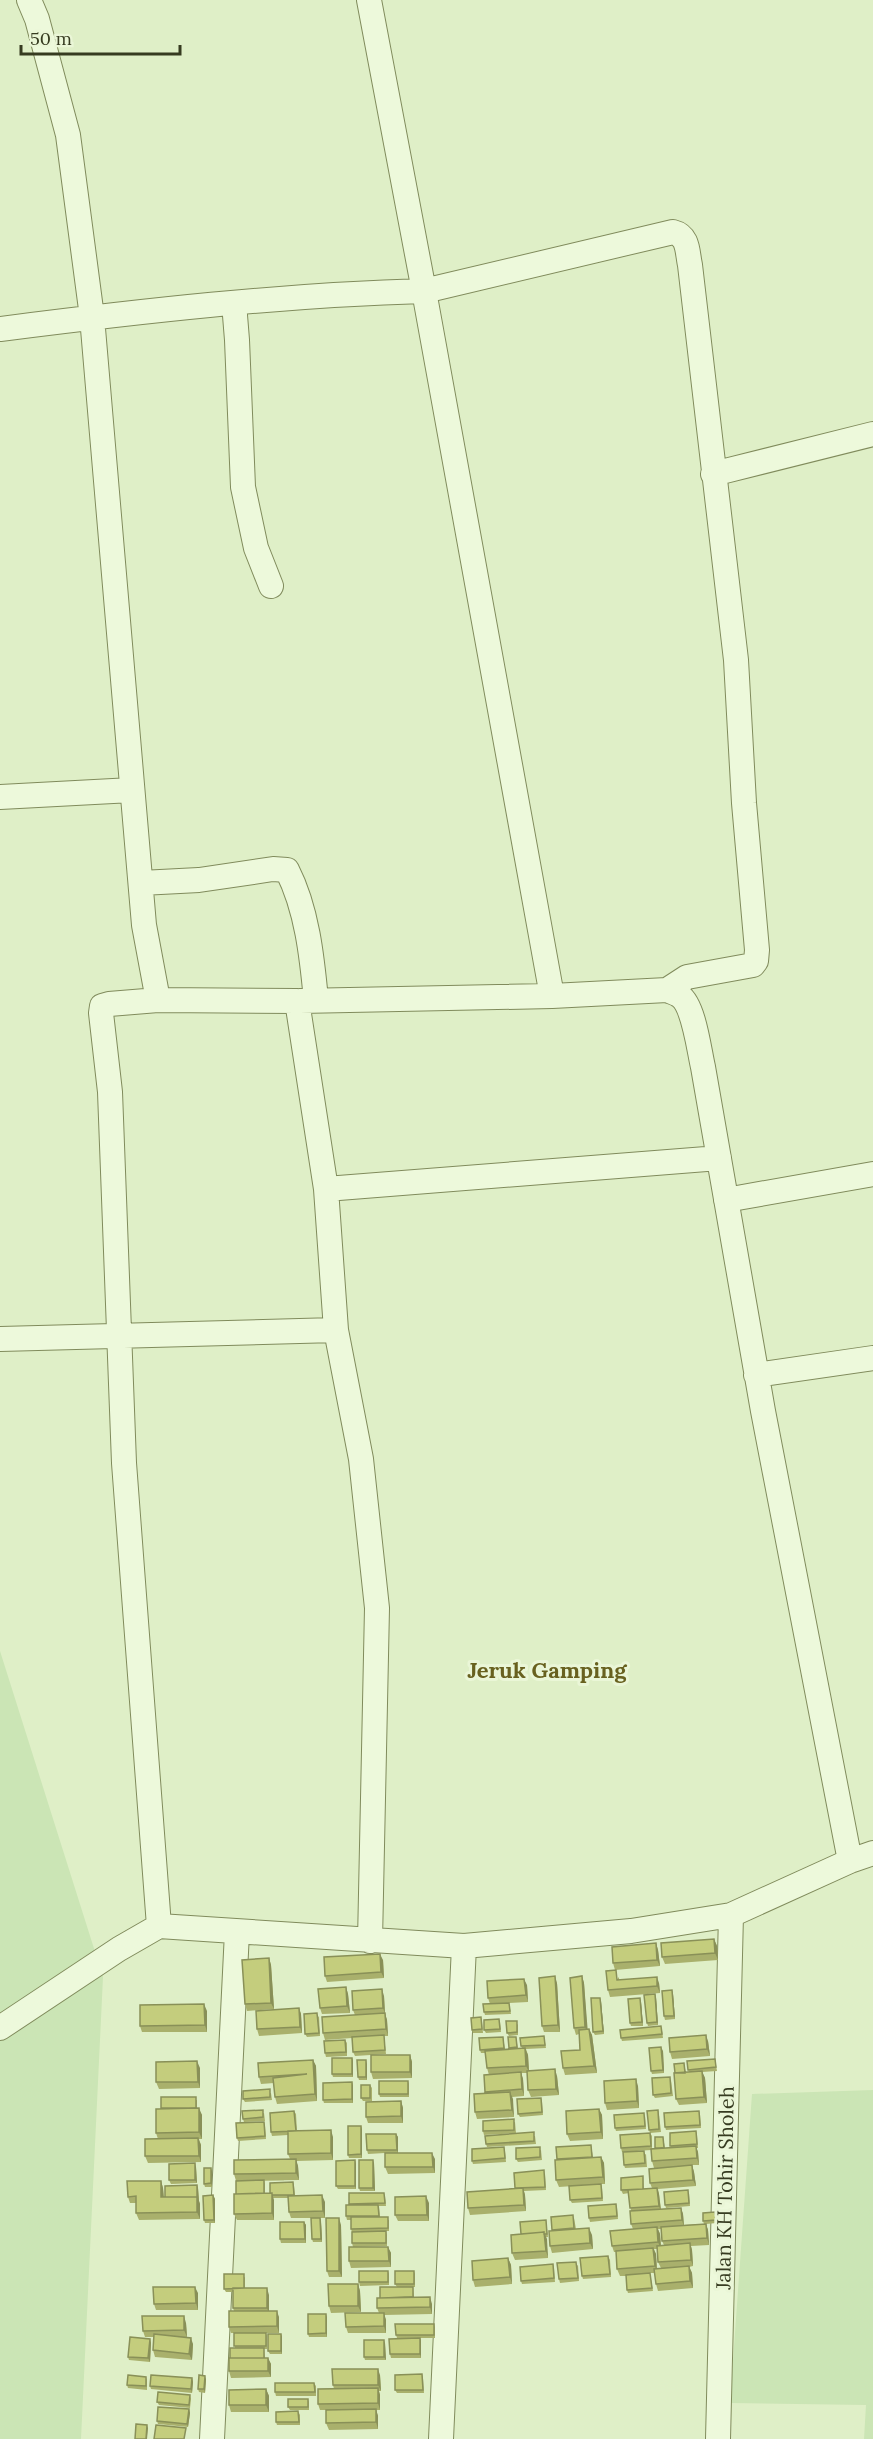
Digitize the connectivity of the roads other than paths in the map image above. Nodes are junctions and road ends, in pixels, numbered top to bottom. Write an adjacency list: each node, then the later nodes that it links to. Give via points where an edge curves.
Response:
1 (29, 0): 5 (street, via 68,135)
2 (369, 0): 3 (street)
3 (424, 291): 4 (street); 8 (street, via 673,232 680,234 690,265); 14 (street)
4 (234, 303): 5 (street); 9 (street, via 243,487 256,548)
5 (92, 317): 6 (street); 10 (street)
6 (0, 329)
7 (873, 435): 8 (street)
8 (713, 474): 13 (street, via 736,660 756,961 743,968 687,977)
9 (271, 586)
10 (132, 790): 11 (street); 12 (street)
11 (0, 797)
12 (141, 883): 15 (street); 16 (street, via 287,870 311,950)
13 (667, 990): 14 (street); 17 (street, via 681,996 693,1025)
14 (552, 996): 16 (street)
15 (158, 1000): 16 (street); 22 (street, via 109,1004 102,1006 101,1013 110,1092)
16 (306, 1000): 19 (street)
17 (719, 1158): 19 (street); 20 (street)
18 (873, 1174): 20 (street)
19 (326, 1189): 21 (street)
20 (726, 1200): 25 (street)
21 (336, 1330): 22 (street); 30 (street, via 361,1459 377,1608)
22 (118, 1336): 23 (street); 29 (street)
23 (0, 1339)
24 (873, 1358): 25 (street)
25 (756, 1376): 27 (street)
26 (873, 1853): 27 (street)
27 (850, 1861): 28 (street)
28 (731, 1924): 32 (street, via 631,1931); 36 (street, Jalan KH Tohir Sholeh)
29 (149, 1931): 31 (street); 33 (street)
30 (370, 1941): 31 (street); 32 (street)
31 (236, 1942): 34 (street)
32 (464, 1956): 35 (street)
33 (0, 2028)
34 (212, 2439)
35 (441, 2439)
36 (718, 2439)

